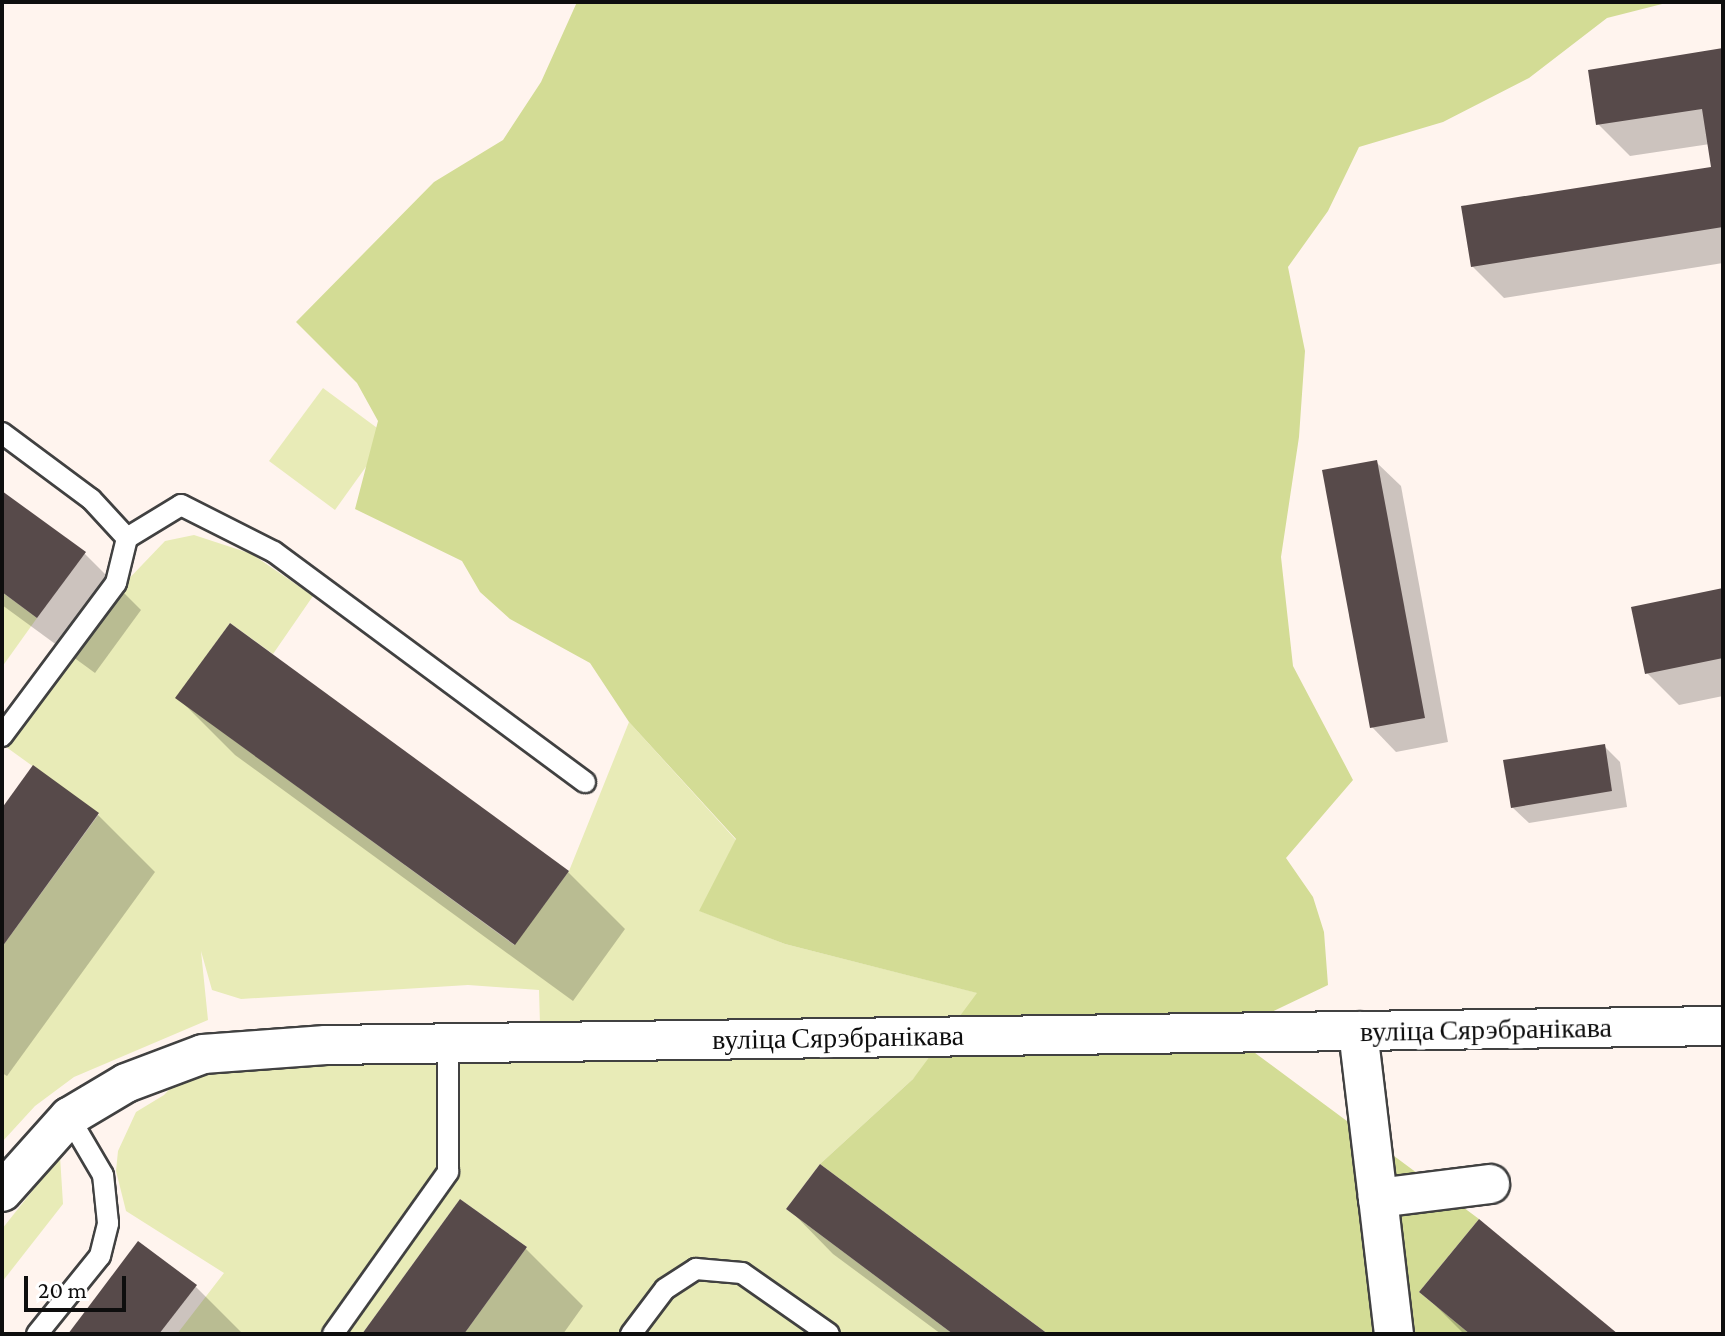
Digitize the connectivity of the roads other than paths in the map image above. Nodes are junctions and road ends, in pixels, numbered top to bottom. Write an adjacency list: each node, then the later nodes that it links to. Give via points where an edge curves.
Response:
1 (2, 433): 2 (lane, via 91,499)
2 (127, 538): 3 (lane, via 116,583); 4 (lane, via 181,505 274,552)
3 (2, 736)
4 (585, 782)
5 (1723, 1026): 6 (street, вуліца Сярэбранікава)
6 (1358, 1031): 7 (street, вуліца Сярэбранікава); 11 (street)
7 (448, 1044): 8 (street, вуліца Сярэбранікава, via 203,1054 126,1083); 13 (lane, via 448,1172)
8 (69, 1117): 10 (street, вуліца Сярэбранікава); 12 (lane, via 103,1175 108,1223 100,1256)
9 (1490, 1184): 11 (street)
10 (2, 1192)
11 (1378, 1198): 16 (street)
12 (37, 1334)
13 (333, 1334)
14 (631, 1334): 15 (lane, via 665,1289 696,1269 742,1273)
15 (829, 1334)
16 (1394, 1334)

